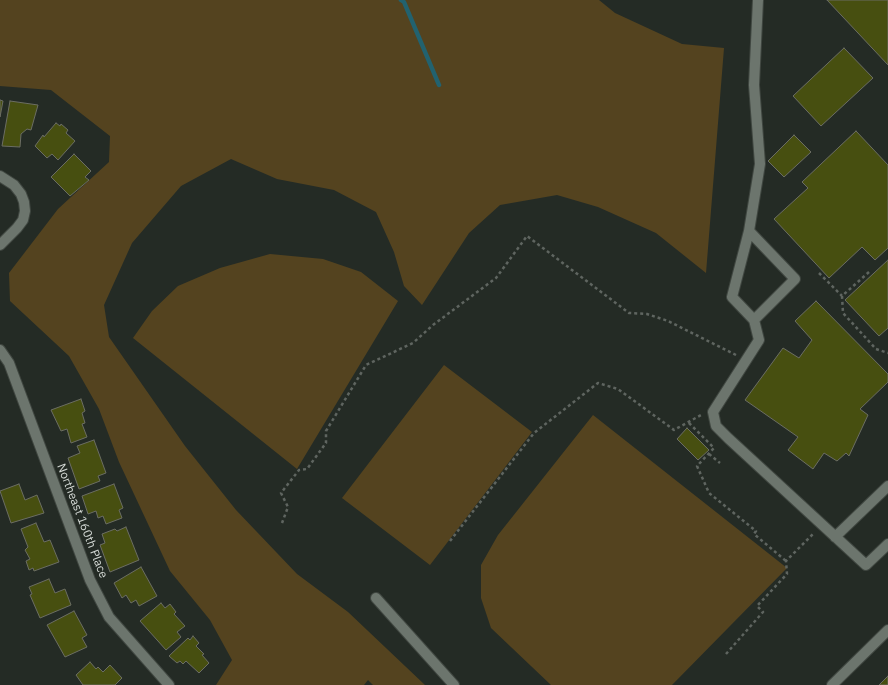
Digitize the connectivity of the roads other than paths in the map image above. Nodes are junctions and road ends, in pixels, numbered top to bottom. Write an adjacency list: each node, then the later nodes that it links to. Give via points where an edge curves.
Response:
1 (758, 0): 3 (street, via 754,85 760,164)
2 (0, 176): 4 (street, via 14,185 21,194 25,211 23,220)
3 (749, 231): 5 (street, via 732,297); 5 (street, via 796,279)
4 (0, 245)
5 (754, 320): 8 (street, via 759,340 713,412 716,426)
6 (0, 350): 12 (street, Northeast 160th Place, via 9,363 90,580 109,617)
7 (888, 486): 8 (street)
8 (835, 537): 9 (street, via 866,565)
9 (888, 544)
10 (376, 598): 13 (street)
11 (888, 630): 14 (street)
12 (169, 685)
13 (454, 685)
14 (832, 685)

